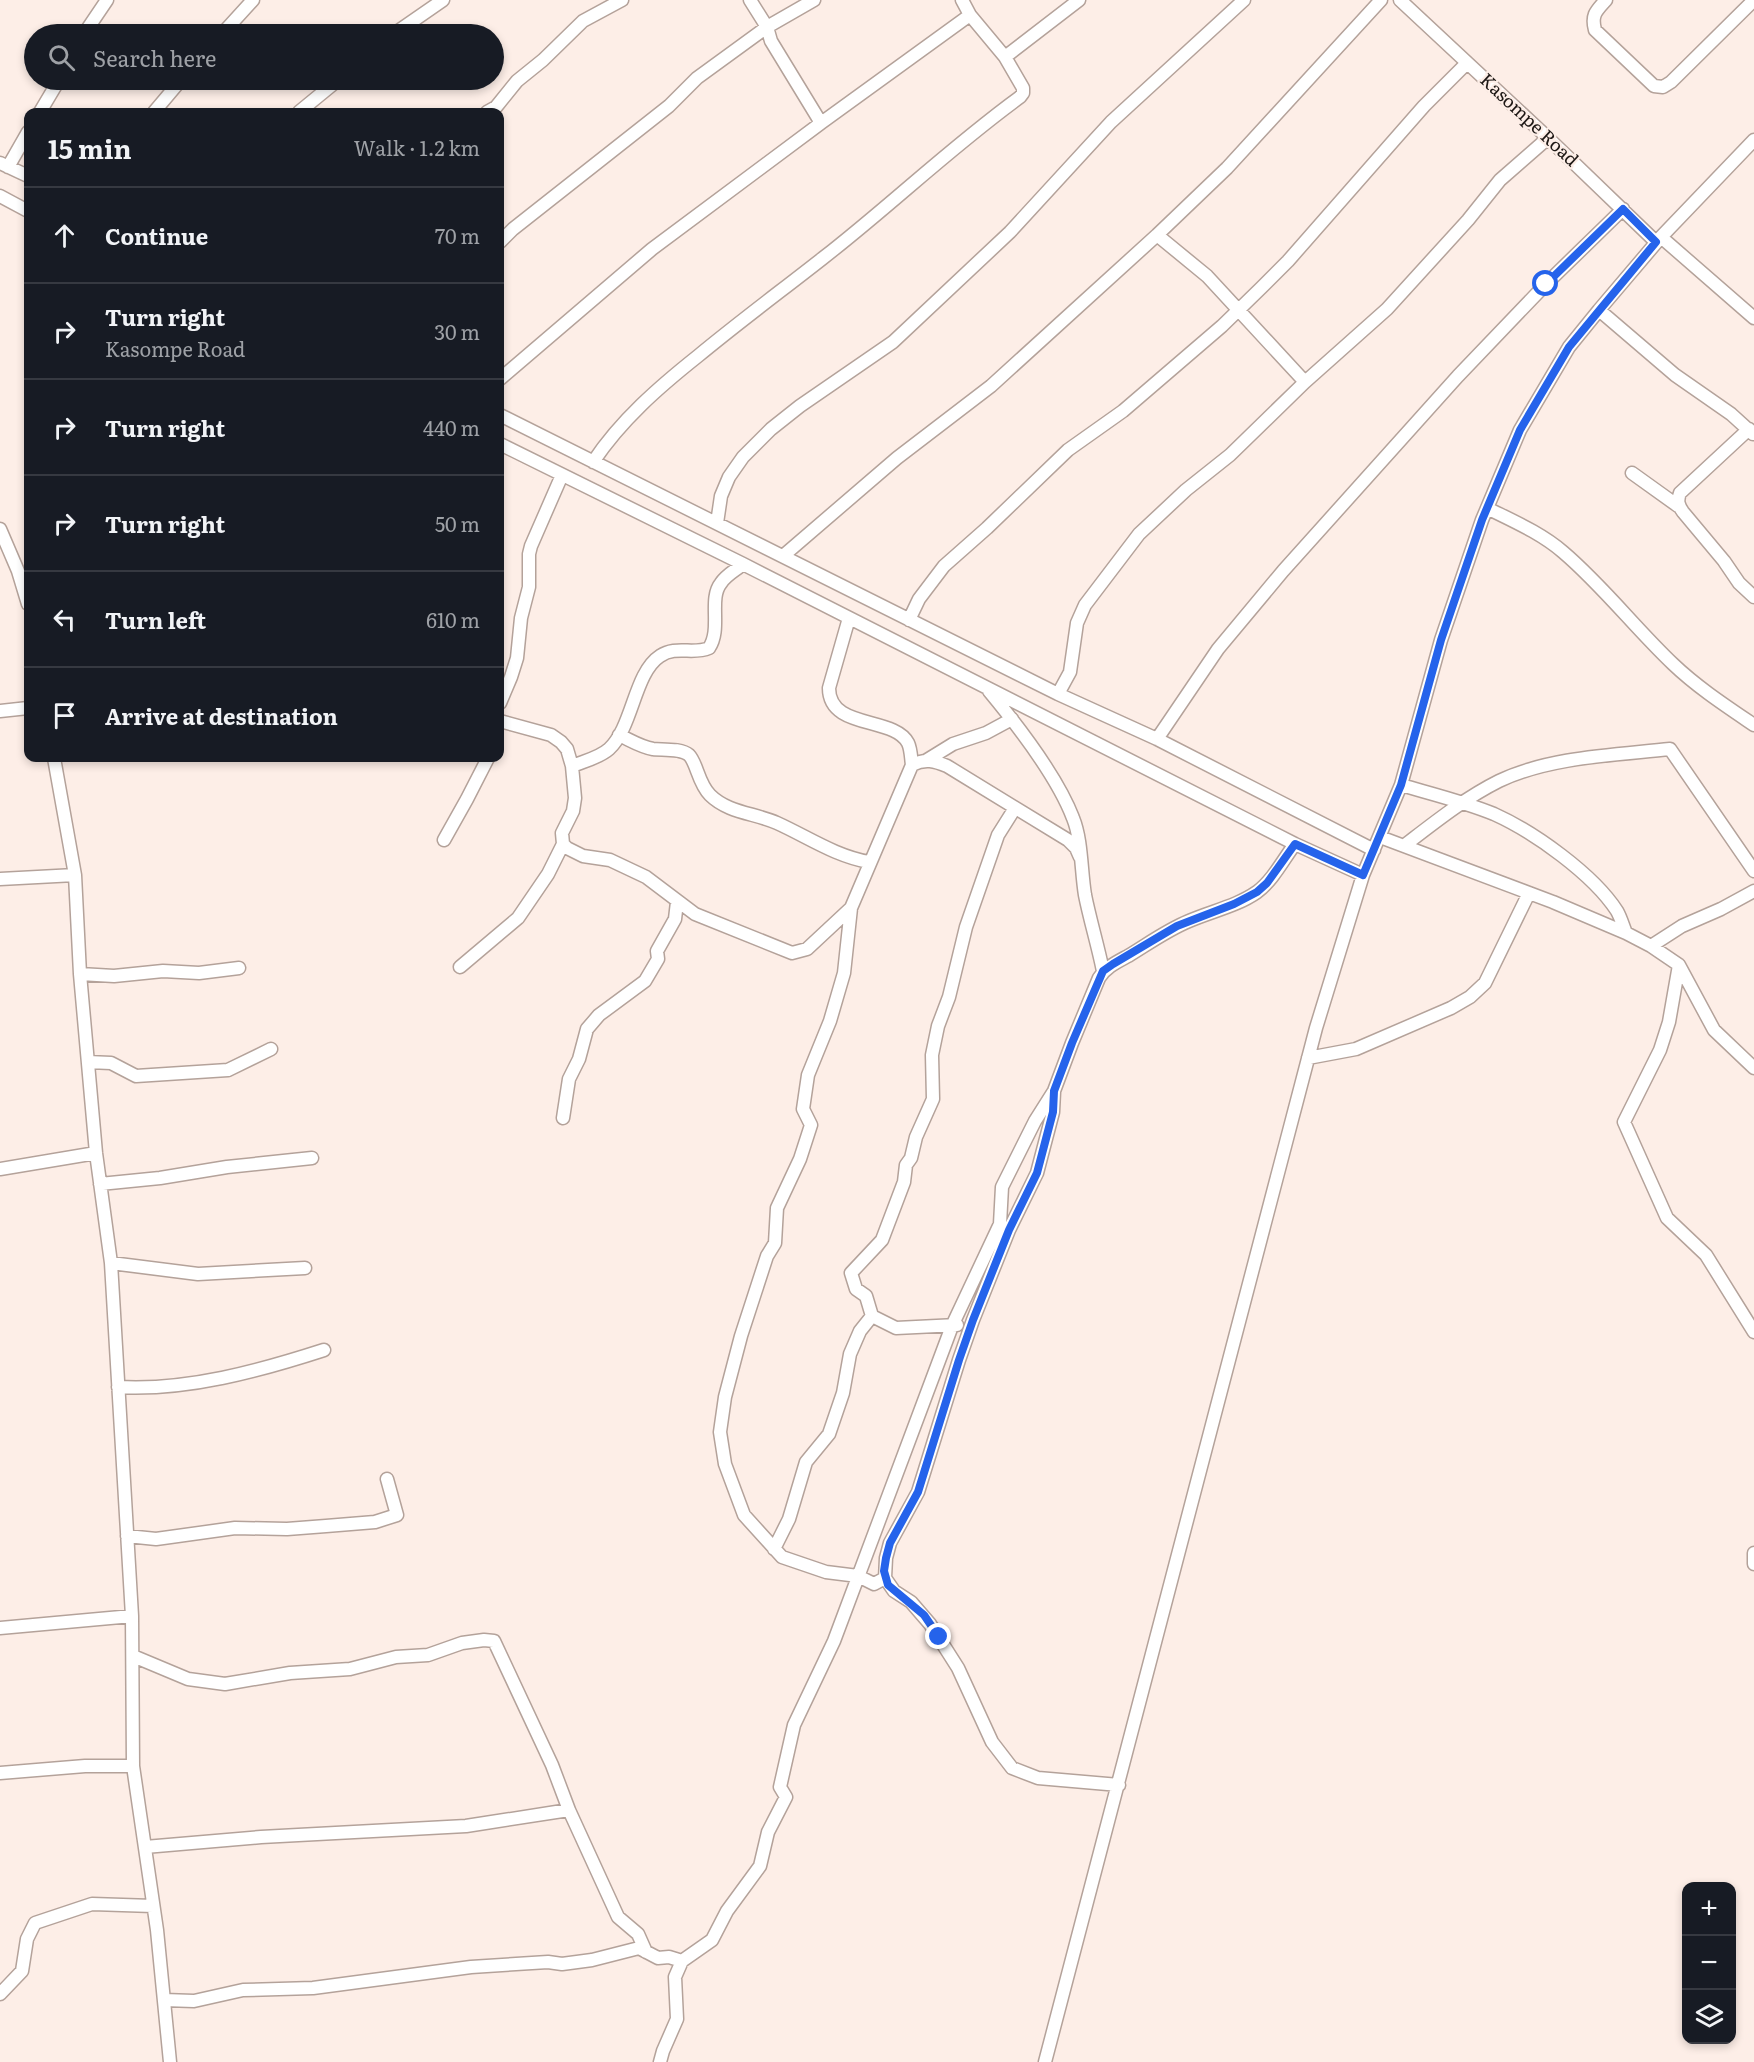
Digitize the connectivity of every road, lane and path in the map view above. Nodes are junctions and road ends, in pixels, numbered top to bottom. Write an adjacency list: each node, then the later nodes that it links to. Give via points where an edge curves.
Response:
1 (107, 0): 15 (street)
2 (252, 0): 16 (street)
3 (443, 0): 17 (street)
4 (622, 0): 27 (street, via 583,21 517,81)
5 (750, 0): 18 (street)
6 (814, 0): 18 (street)
7 (962, 0): 14 (street)
8 (1079, 0): 19 (street)
9 (1244, 0): 53 (street, via 1111,122 1010,232 901,334 771,429 729,477)
10 (1381, 0): 37 (street, via 1227,168)
11 (1400, 0): 20 (street, Kasompe Road)
12 (1606, 0): 13 (street, via 1597,9 1595,30 1654,86 1663,87)
13 (1754, 0)
14 (970, 15): 19 (street); 28 (street)
15 (91, 24)
16 (231, 24)
17 (408, 24)
18 (767, 27): 28 (street); 38 (street, via 697,78 669,106)
19 (1005, 57): 48 (street, via 1023,88 1020,97 666,382 622,424)
20 (1467, 63): 30 (street, Kasompe Road); 40 (street)
21 (53, 90): 24 (street)
22 (173, 90): 25 (street)
23 (326, 90): 26 (street)
24 (42, 108)
25 (157, 108)
26 (305, 108)
27 (494, 108)
28 (821, 123): 43 (street, via 652,249)
29 (24, 138): 32 (street)
30 (1548, 138): 36 (street, Kasompe Road); 44 (street, via 1500,180 1387,309)
31 (1754, 140): 39 (street)
32 (4, 165): 33 (street)
33 (24, 174)
34 (0, 196): 35 (street)
35 (24, 209)
36 (1623, 209): 39 (street, Kasompe Road); 70 (street, via 1458,376 1263,594 1218,649)
37 (1157, 235): 40 (street, via 1207,276); 55 (street, via 992,386 897,458)
38 (504, 238)
39 (1659, 239): 41 (street); 42 (street, Kasompe Road)
40 (1239, 310): 44 (street); 60 (street, via 1123,411 1068,450 944,566 919,598)
41 (1599, 310): 46 (street, via 1675,375); 52 (street, via 1569,347 1520,430)
42 (1754, 318)
43 (504, 376)
44 (1305, 382): 63 (street, via 1230,455 1139,534 1077,622 1070,672)
45 (504, 417): 48 (street)
46 (1751, 432): 51 (street, via 1680,493)
47 (504, 446): 50 (street)
48 (593, 462): 53 (street)
49 (1632, 473): 51 (street)
50 (562, 475): 56 (street); 62 (street, via 531,546 528,596 521,618 517,658)
51 (1678, 506): 58 (street)
52 (1487, 508): 68 (street, via 1561,551 1675,666); 76 (street, via 1441,640)
53 (717, 523): 55 (street)
54 (0, 529): 57 (street)
55 (783, 556): 60 (street)
56 (743, 564): 59 (street); 69 (street, via 719,584 716,632 709,648 676,650 653,662)
57 (24, 590)
58 (1754, 597)
59 (849, 618): 61 (street); 74 (street, via 829,694 856,721 882,726 904,738)
60 (909, 620): 63 (street)
61 (987, 688): 66 (street); 82 (street)
62 (504, 694)
63 (1058, 694): 70 (street)
64 (24, 708): 65 (street)
65 (0, 711)
66 (1012, 719): 71 (street, via 986,734 953,744); 85 (street, via 1064,796 1074,820)
67 (504, 722): 75 (street, via 551,735 567,749)
68 (1754, 725)
69 (619, 735): 75 (street, via 607,750); 86 (street, via 651,748 689,755 702,787 729,808)
70 (1157, 739): 84 (street)
71 (927, 760): 74 (street); 78 (street, via 947,766)
72 (55, 762): 88 (street)
73 (486, 762): 80 (street)
74 (912, 765): 86 (street)
75 (572, 766): 81 (street, via 575,798 562,833)
76 (1401, 785): 77 (street); 79 (street)
77 (1461, 803): 83 (street); 87 (street, via 1523,772 1670,748); 95 (street, via 1526,830 1566,859 1600,890 1617,912)
78 (1015, 808): 85 (street, via 1068,840); 114 (street, via 998,835 966,927 932,1055 933,1099 906,1165 904,1182 882,1240 851,1273 856,1289 866,1296)
79 (1380, 837): 83 (street); 84 (street)
80 (444, 840)
81 (563, 844): 93 (street, via 583,856 610,860 646,877); 98 (street, via 518,918)
82 (1295, 844): 89 (street); 100 (street, via 1257,892 1177,926)
83 (1405, 845): 92 (street)
84 (1374, 850): 89 (street)
85 (1080, 857): 100 (street)
86 (869, 862): 94 (street)
87 (1754, 871)
88 (75, 875): 90 (street); 101 (street)
89 (1363, 875): 103 (street)
90 (0, 879)
91 (1754, 891): 96 (street, via 1682,926)
92 (1529, 893): 95 (street); 103 (street, via 1485,983 1470,997 1356,1049)
93 (677, 902): 94 (street, via 695,915 792,953 807,949); 107 (street, via 675,919 645,981 598,1015 587,1029 569,1079)
94 (850, 908): 122 (street, via 844,973 808,1075 803,1109 811,1125 800,1160 777,1208 776,1244 766,1256 741,1336 720,1432 725,1464 744,1515)
95 (1626, 933): 96 (street)
96 (1651, 946): 97 (street)
97 (1679, 965): 105 (street, via 1714,1030); 117 (street, via 1670,1022 1623,1122 1667,1218 1706,1256)
98 (460, 967)
99 (239, 969): 101 (street, via 199,973 163,970 114,976)
100 (1103, 971): 106 (street)
101 (80, 974): 104 (street)
102 (271, 1049): 104 (street, via 228,1070 136,1076 111,1063)
103 (1308, 1058): 132 (street)
104 (88, 1062): 108 (street)
105 (1754, 1068)
106 (1054, 1091): 115 (street, via 1053,1112 1037,1173); 116 (street, via 1002,1187 1000,1224)
107 (563, 1118)
108 (96, 1153): 110 (street); 111 (street)
109 (312, 1158): 111 (street)
110 (0, 1168)
111 (100, 1184): 112 (street)
112 (111, 1263): 113 (street, via 198,1274); 119 (street)
113 (305, 1268)
114 (872, 1316): 116 (street, via 896,1328); 122 (street, via 850,1354 843,1393 829,1434 806,1462 789,1519)
115 (973, 1320): 116 (street); 126 (street, via 918,1492 890,1543)
116 (952, 1326): 125 (street)
117 (1754, 1332)
118 (324, 1350): 119 (street, via 223,1378 139,1389)
119 (118, 1387): 121 (street)
120 (387, 1479): 121 (street, via 397,1515 375,1522 287,1529 235,1528 156,1539)
121 (128, 1536): 127 (street)
122 (774, 1549): 125 (street, via 782,1557 826,1572)
123 (1754, 1553): 124 (street)
124 (1754, 1564)
125 (858, 1576): 126 (street, via 874,1584); 137 (street, via 834,1641 794,1725 780,1787 786,1797 768,1832 760,1866 727,1911 712,1940)
126 (885, 1578): 132 (street, via 930,1624 961,1673 992,1742 1012,1768 1038,1778)
127 (132, 1616): 128 (street); 129 (street)
128 (0, 1628)
129 (133, 1656): 130 (street); 133 (street, via 188,1679 225,1684 291,1673 350,1669 396,1657 428,1654 462,1643 494,1641)
130 (133, 1766): 131 (street); 134 (street)
131 (0, 1773)
132 (1119, 1785): 142 (street)
133 (569, 1810): 134 (street, via 466,1826); 136 (street, via 618,1917 639,1934)
134 (145, 1847): 135 (street)
135 (153, 1906): 138 (street, via 92,1904 35,1923 27,1939 22,1971); 139 (street)
136 (646, 1952): 137 (street); 139 (street, via 639,1948 562,1964 471,1967 313,1988 243,1990 194,2001)
137 (682, 1961): 141 (street, via 675,1977 677,2019)
138 (0, 1994)
139 (164, 2000): 140 (street)
140 (170, 2062)
141 (660, 2062)
142 (1045, 2062)

